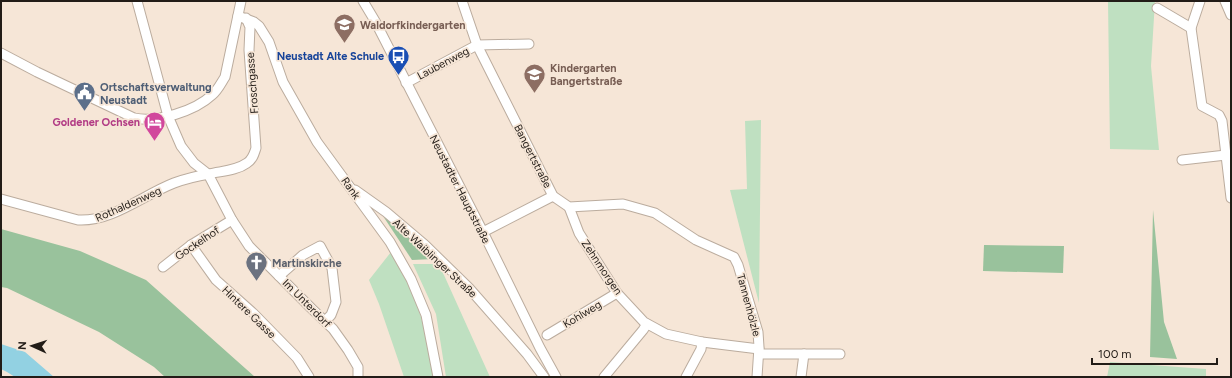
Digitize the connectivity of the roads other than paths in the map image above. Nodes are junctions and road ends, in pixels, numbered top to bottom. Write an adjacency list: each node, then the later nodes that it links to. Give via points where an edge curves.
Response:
1 (137, 1): 15 (street)
2 (242, 1): 9 (street)
3 (364, 1): 14 (street, Neustadter Hauptstraße)
4 (462, 1): 12 (street, Bangertstraße)
5 (1200, 1): 10 (street)
6 (1225, 1): 8 (street)
7 (1156, 8): 10 (street)
8 (1231, 15)
9 (242, 17): 15 (street, via 225,77 214,94 198,106); 16 (street, Froschgasse, via 250,27 249,50); 20 (street, Rank, via 259,26 266,37 283,82 317,142)
10 (1191, 28): 17 (street, via 1202,106 1219,114)
11 (529, 44): 12 (street, Laubenweg)
12 (477, 46): 14 (street, Laubenweg); 21 (street, Bangertstraße)
13 (1, 53): 15 (street, via 134,118 146,120)
14 (406, 83): 26 (street, Neustadter Hauptstraße)
15 (168, 116): 19 (street, via 181,146)
16 (256, 148): 19 (street, Rothaldenweg, via 253,157 247,163 224,172)
17 (1226, 155): 18 (street); 22 (street)
18 (1182, 160)
19 (208, 174): 23 (street, Rothaldenweg, via 173,184 99,219 78,220); 25 (street, Im Unterdorf)
20 (348, 184): 40 (street, Rank, via 390,242 413,282 426,315); 41 (street, Alte Waiblinger Straße, via 425,245 469,288)
21 (554, 196): 24 (street, Bangertstraße); 26 (street)
22 (1231, 198)
23 (1, 199)
24 (569, 207): 30 (street, Zehnmorgen, via 579,233); 35 (street, Tannenhölzle, via 623,204 655,213 696,240 734,257 758,332)
25 (232, 220): 27 (street, Gockelhof); 29 (street, Im Unterdorf, via 249,246)
26 (483, 232): 42 (street, Neustadter Hauptstraße)
27 (191, 245): 28 (street, Gockelhof); 38 (street, Hintere Gasse, via 216,280 297,358)
28 (162, 267)
29 (280, 276): 31 (street, Im Unterdorf); 31 (street, via 303,255 320,246 332,268 336,302 331,315)
30 (617, 292): 32 (street, Zehnmorgen); 33 (street, Kohlweg)
31 (325, 321): 39 (street, Im Unterdorf, via 348,350 358,368)
32 (647, 324): 34 (street, Zehnmorgen, via 666,334); 43 (street)
33 (546, 335)
34 (702, 342): 35 (street, Zehnmorgen); 44 (street, via 701,350)
35 (759, 352): 36 (street); 45 (street, Tannenhölzle)
36 (804, 354): 37 (street); 46 (street)
37 (840, 354)
38 (309, 377)
39 (358, 377)
40 (438, 377)
41 (544, 377)
42 (556, 377)
43 (604, 377)
44 (686, 377)
45 (757, 377)
46 (801, 377)

